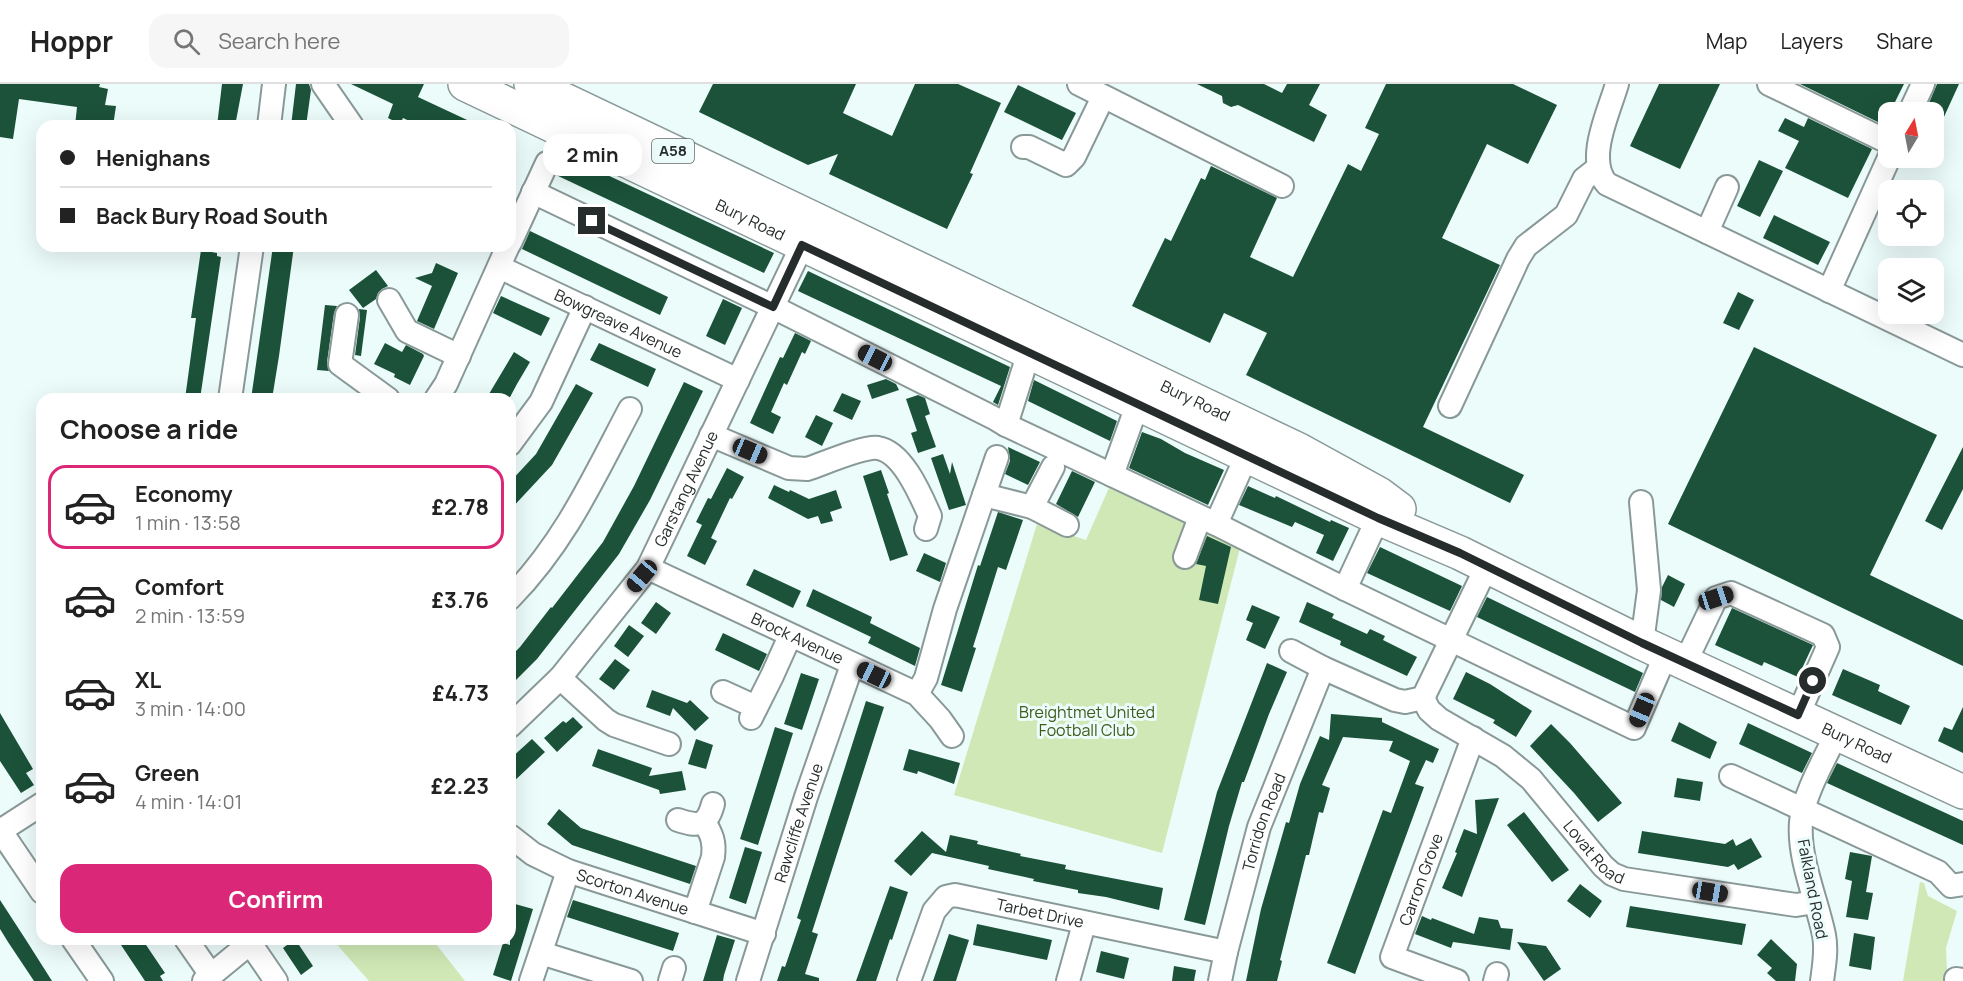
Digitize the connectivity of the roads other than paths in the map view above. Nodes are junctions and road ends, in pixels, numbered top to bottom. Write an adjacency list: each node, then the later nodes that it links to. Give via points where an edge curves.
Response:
1 (274, 84): 11 (street)
2 (323, 84): 12 (street)
3 (465, 84): 22 (highway, Bury Road / A58)
4 (531, 84): 22 (highway, Bury Road / A58)
5 (1079, 84): 9 (street)
6 (1617, 84): 16 (street, via 1599,145)
7 (1769, 84): 13 (street)
8 (1923, 84): 10 (street)
9 (1102, 97): 14 (street, via 1074,157 1066,165); 18 (street)
10 (1915, 102)
11 (270, 120)
12 (348, 120)
13 (1878, 137)
14 (1023, 147)
15 (547, 163): 20 (street)
16 (1598, 168): 23 (street, via 1607,184); 40 (street, via 1584,179 1566,214 1526,246)
17 (1884, 168): 27 (street)
18 (1282, 186)
19 (1727, 187): 23 (street)
20 (533, 192): 21 (street); 30 (street)
21 (516, 229)
22 (809, 232): 30 (street, Garstang Avenue); 32 (highway, Bury Road / A58); 57 (highway, Bury Road / A58, via 1299,450 1379,494)
23 (1707, 232): 27 (street)
24 (251, 252): 36 (street)
25 (506, 252): 26 (street)
26 (499, 267): 29 (street, Bowgreave Avenue); 34 (street)
27 (1829, 291): 33 (street)
28 (389, 300): 34 (street, via 407,331)
29 (585, 307): 35 (street, Bowgreave Avenue); 44 (street, via 541,402)
30 (773, 307): 35 (street, Garstang Avenue); 42 (street)
31 (347, 315): 37 (street, via 340,364)
32 (1029, 352): 39 (highway, Bury Road / A58); 42 (street)
33 (1963, 355)
34 (459, 356): 38 (street)
35 (738, 380): 43 (street, Garstang Avenue)
36 (231, 393)
37 (380, 393)
38 (440, 393)
39 (1138, 403): 45 (highway, Bury Road / A58); 48 (street)
40 (1450, 406)
41 (628, 408): 60 (street, via 569,524)
42 (1006, 425): 48 (street)
43 (711, 435): 54 (street, via 799,469 868,448 881,438 888,452 909,471); 58 (street, Garstang Avenue)
44 (516, 436)
45 (1247, 455): 52 (highway, Bury Road / A58); 53 (street)
46 (997, 457): 49 (street)
47 (1053, 467): 51 (street)
48 (1112, 475): 53 (street)
49 (984, 495): 51 (street); 69 (street, via 926,678)
50 (1641, 502): 64 (street, via 1649,590)
51 (1032, 507): 55 (street)
52 (1378, 518): 57 (highway, Bury Road / A58); 59 (street)
53 (1209, 521): 56 (street, via 1197,525); 59 (street)
54 (934, 522)
55 (1067, 525)
56 (1185, 557)
57 (1473, 560): 62 (street); 64 (highway, Bury Road / A58)
58 (648, 568): 61 (street, Brock Avenue); 67 (street, Garstang Avenue)
59 (1345, 589): 62 (street)
60 (516, 592)
61 (789, 636): 65 (street, Brock Avenue); 68 (street, via 754,712)
62 (1452, 640): 64 (street, via 1634,729); 70 (street)
63 (1291, 651): 66 (street)
64 (1664, 653): 71 (highway, Bury Road / A58); 71 (street, via 1716,598 1731,593 1823,635 1828,647)
65 (852, 665): 69 (street, Brock Avenue); 90 (street, Rawcliffe Avenue)
66 (1323, 668): 70 (street, via 1395,700); 95 (street, Torridon Road, via 1259,827)
67 (560, 678): 72 (street, Garstang Avenue); 76 (street, via 614,725)
68 (723, 692)
69 (917, 694): 73 (street, Brock Avenue)
70 (1423, 698): 75 (street, Lovat Road, via 1439,719)
71 (1798, 715): 74 (highway, Bury Road / A58)
72 (516, 720)
73 (947, 722)
74 (1836, 733): 78 (highway, Bury Road / A58); 80 (street, Falkland Road)
75 (1473, 738): 87 (street, Lovat Road, via 1531,779 1612,874 1796,905); 106 (street, Carron Grove, via 1392,957)
76 (669, 744)
77 (1731, 776): 80 (street)
78 (1963, 792)
79 (36, 808): 82 (street)
80 (1803, 808): 86 (street, via 1938,872); 87 (street, Falkland Road, via 1802,848)
81 (678, 820): 88 (street, via 691,824 709,813 713,856)
82 (0, 831): 85 (street)
83 (516, 841): 84 (street, Scorton Avenue)
84 (568, 871): 88 (street, Scorton Avenue); 96 (street)
85 (36, 883)
86 (1957, 885)
87 (1815, 902): 107 (street, Falkland Road, via 1824,937)
88 (695, 912): 90 (street, Scorton Avenue)
89 (1084, 924): 95 (street, Tarbet Drive); 103 (street, Tarbet Drive, via 963,896 946,897 934,910); 104 (street)
90 (764, 934): 102 (street, Rawcliffe Avenue)
91 (78, 945): 98 (street)
92 (189, 945): 97 (street)
93 (247, 945): 97 (street)
94 (254, 945): 99 (street)
95 (1226, 952): 105 (street, Torridon Road)
96 (541, 953): 100 (street); 101 (street)
97 (207, 978)
98 (102, 981)
99 (276, 981)
100 (531, 981)
101 (632, 981)
102 (748, 981)
103 (909, 981)
104 (1068, 981)
105 (1220, 981)
106 (1457, 981)
107 (1822, 981)

